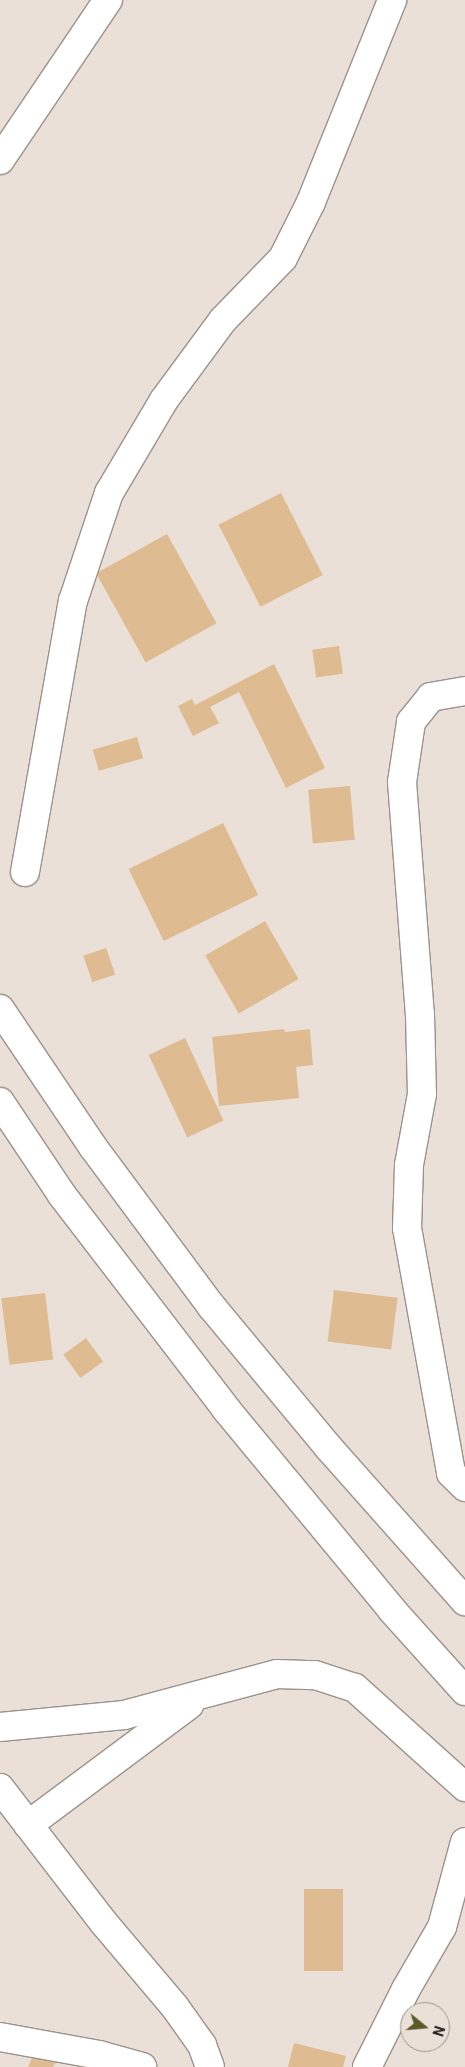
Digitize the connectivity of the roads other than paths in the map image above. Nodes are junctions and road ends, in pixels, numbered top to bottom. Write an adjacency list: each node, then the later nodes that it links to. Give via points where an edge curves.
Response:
1 (108, 0): 3 (street)
2 (392, 0): 5 (street, via 311,202 283,258 223,320 164,400 109,493 73,601)
3 (0, 160)
4 (465, 691): 8 (street, via 432,697 411,722 402,782 420,1014 422,1094 409,1165 408,1228 451,1472)
5 (25, 872)
6 (0, 1010): 9 (street, via 93,1147 212,1307 329,1448)
7 (0, 1102): 10 (street, via 62,1195 226,1409 392,1610)
8 (465, 1487)
9 (465, 1601)
10 (465, 1691)
11 (198, 1698): 12 (street, via 124,1715); 13 (street, via 278,1674 315,1675 355,1688); 15 (street)
12 (0, 1727)
13 (465, 1787)
14 (0, 1788): 15 (street)
15 (28, 1825): 19 (street, via 175,2007 202,2044)
16 (465, 1842): 20 (street, via 442,1927 393,2013)
17 (0, 2037): 18 (street, via 99,2055)
18 (142, 2067)
19 (210, 2067)
20 (367, 2067)

